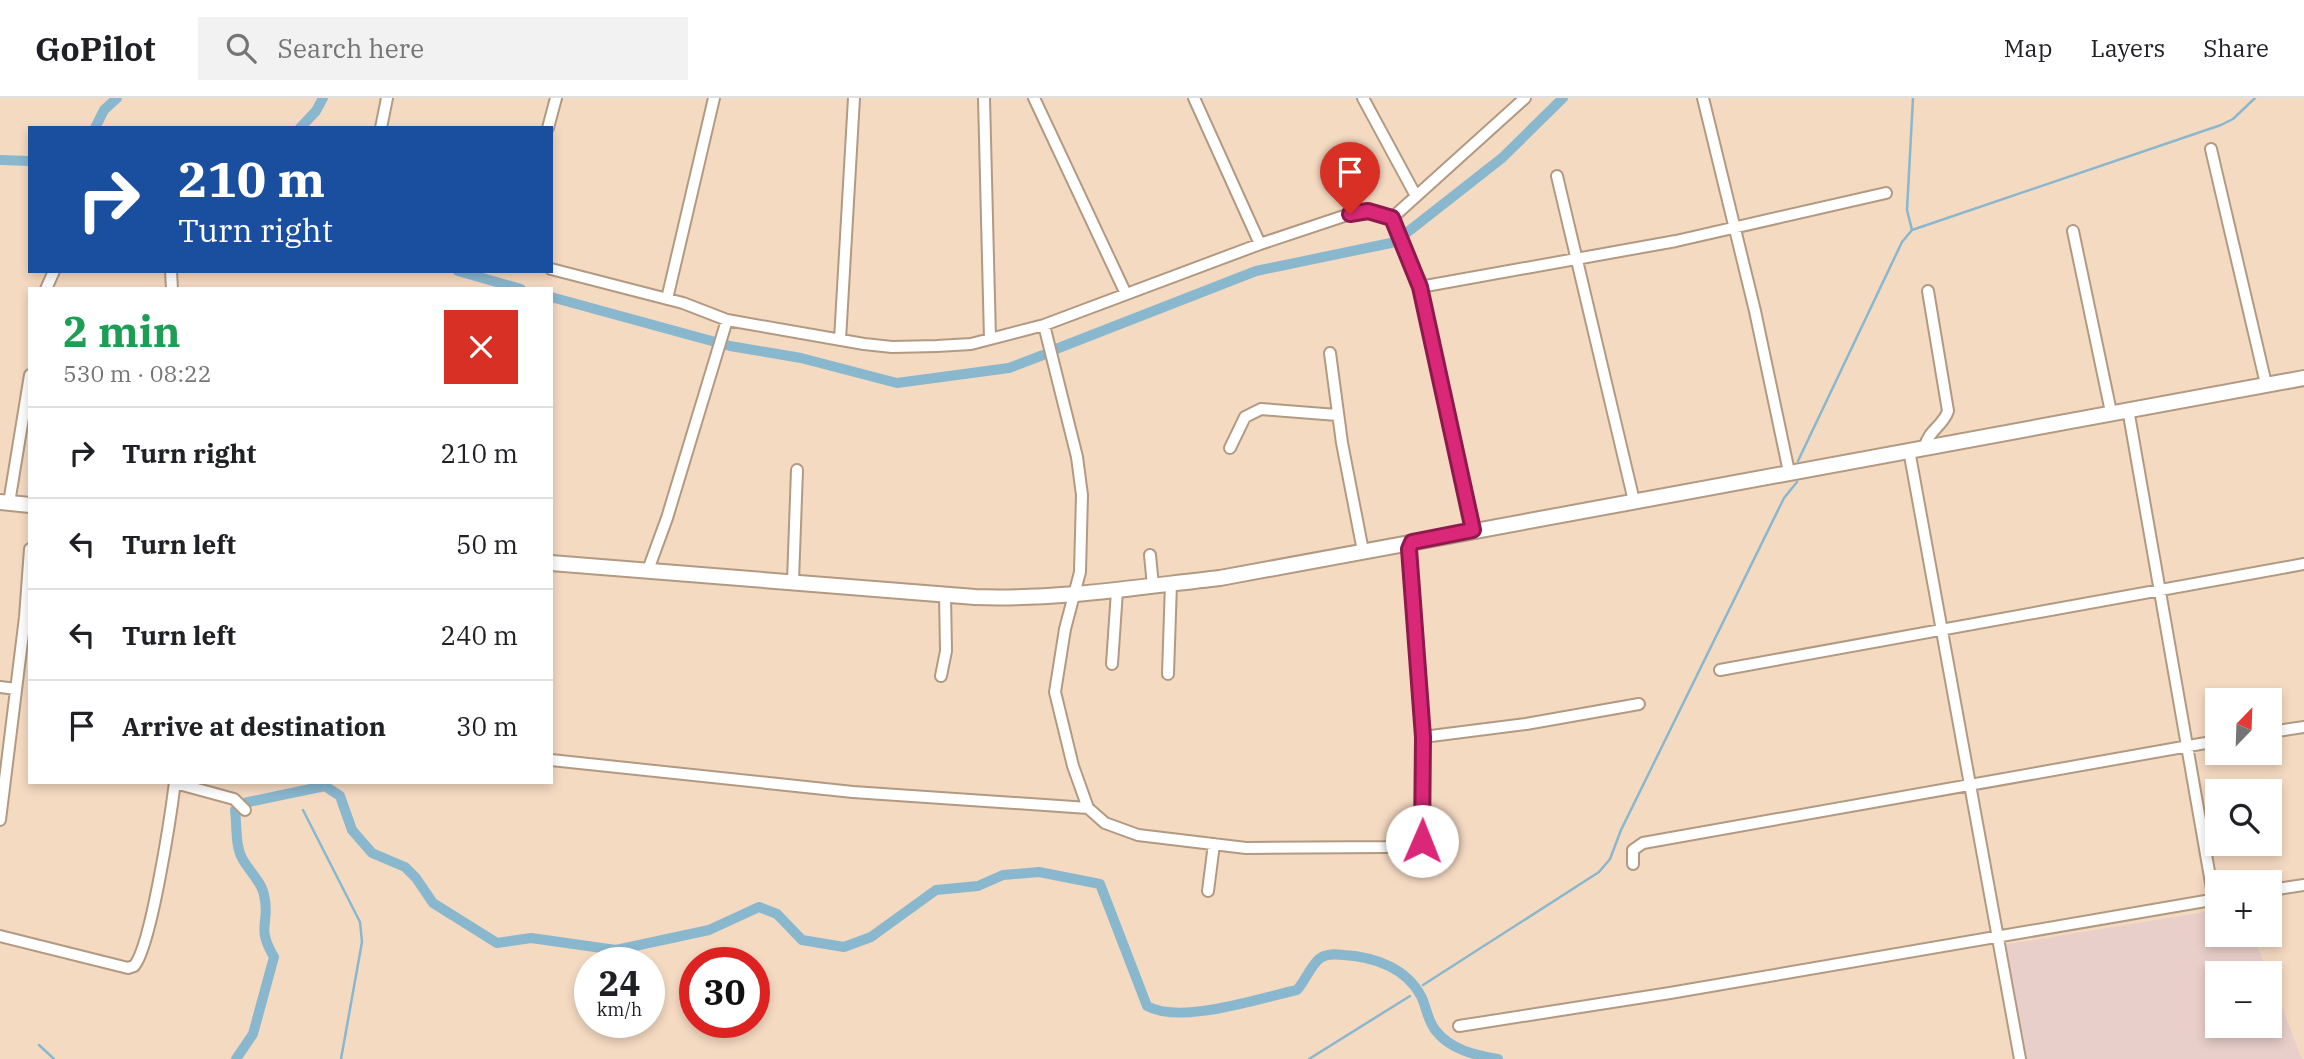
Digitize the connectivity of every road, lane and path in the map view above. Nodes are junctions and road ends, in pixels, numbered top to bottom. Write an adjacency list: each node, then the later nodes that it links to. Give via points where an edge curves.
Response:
1 (387, 98): 11 (street)
2 (556, 98): 12 (street)
3 (714, 98): 26 (street)
4 (854, 98): 30 (street)
5 (984, 98): 29 (street)
6 (1034, 98): 25 (street)
7 (1194, 98): 20 (street)
8 (1363, 98): 16 (street)
9 (1525, 98): 16 (street)
10 (1703, 98): 18 (street)
11 (381, 126)
12 (549, 126)
13 (2211, 149): 33 (street)
14 (1557, 176): 21 (street)
15 (1885, 193): 18 (street)
16 (1416, 196): 17 (street)
17 (1392, 218): 20 (street, via 1364,211); 23 (street)
18 (1733, 228): 21 (street); 42 (street)
19 (2073, 231): 36 (street)
20 (1260, 244): 25 (street)
21 (1576, 258): 23 (street); 43 (street)
22 (553, 270): 26 (street)
23 (1420, 287): 46 (street)
24 (1928, 291): 38 (street, via 1948,411 1945,420 1930,432)
25 (1126, 294): 28 (street)
26 (667, 299): 27 (street)
27 (727, 320): 30 (street); 53 (street)
28 (1044, 325): 29 (street); 60 (street, via 1081,476 1082,555)
29 (990, 339): 30 (street, via 915,347)
30 (840, 340)
31 (1330, 353): 37 (street)
32 (2304, 377): 33 (main road)
33 (2266, 384): 35 (main road)
34 (28, 385): 44 (street)
35 (2128, 409): 36 (main road); 57 (street)
36 (2111, 412): 38 (main road)
37 (1337, 415): 39 (street, via 1261,409 1245,417); 48 (street)
38 (1925, 446): 40 (main road)
39 (1230, 448)
40 (1909, 450): 42 (main road); 61 (street)
41 (797, 470): 54 (street)
42 (1789, 472): 43 (main road)
43 (1634, 501): 46 (main road)
44 (4, 503): 45 (main road)
45 (28, 505)
46 (1473, 530): 47 (main road)
47 (1412, 542): 48 (main road); 71 (street, via 1409,557)
48 (1363, 551): 55 (main road)
49 (1150, 555): 56 (street)
50 (553, 563): 53 (main road)
51 (2304, 564): 57 (street)
52 (28, 569): 67 (street)
53 (648, 570): 54 (main road)
54 (793, 581): 59 (main road)
55 (1171, 583): 56 (main road); 64 (street)
56 (1153, 586): 58 (main road)
57 (2161, 589): 61 (street); 73 (street)
58 (1117, 591): 60 (main road); 62 (street)
59 (945, 594): 60 (main road, via 1007,598); 65 (street, via 946,652)
60 (1075, 595): 79 (street, via 1055,692)
61 (1941, 629): 63 (street); 77 (street)
62 (1112, 664)
63 (1720, 670)
64 (1168, 674)
65 (941, 676)
66 (0, 687): 67 (street)
67 (16, 689): 80 (street)
68 (1639, 704): 71 (street)
69 (2304, 727): 70 (street)
70 (2282, 730)
71 (1423, 737): 81 (street, via 1422,836 1417,845 1246,848)
72 (2205, 743): 73 (street)
73 (2188, 745): 77 (street); 83 (street)
74 (553, 760): 79 (street, via 805,788)
75 (175, 784): 88 (street, via 145,942 134,966)
76 (178, 784): 78 (street)
77 (1968, 784): 82 (street, via 1643,843 1633,850); 89 (street)
78 (242, 806)
79 (1088, 808): 81 (street, via 1105,823 1138,835)
80 (0, 820)
81 (1214, 844): 86 (street)
82 (1633, 864)
83 (2211, 870)
84 (2304, 885): 85 (street)
85 (2282, 888)
86 (1208, 891)
87 (2205, 906): 89 (street)
88 (0, 936)
89 (1998, 937): 90 (street); 91 (street)
90 (1459, 1026)
91 (2020, 1059)

